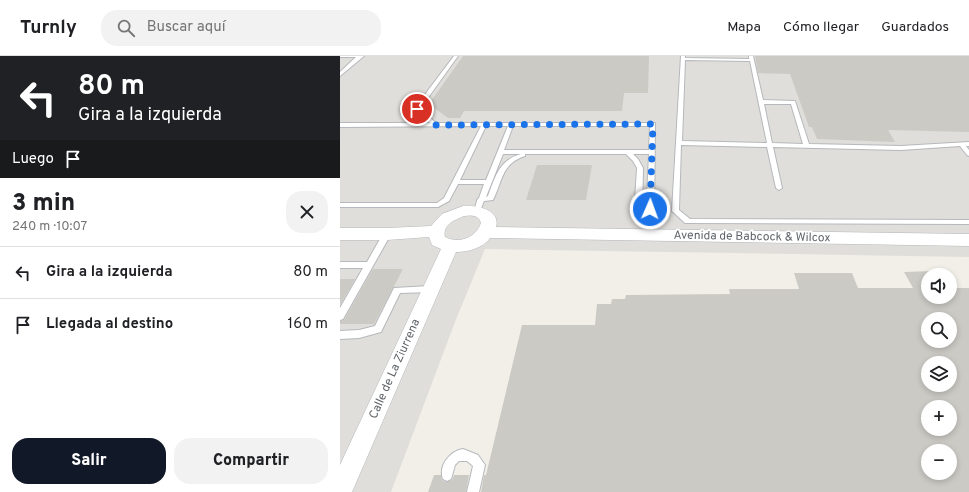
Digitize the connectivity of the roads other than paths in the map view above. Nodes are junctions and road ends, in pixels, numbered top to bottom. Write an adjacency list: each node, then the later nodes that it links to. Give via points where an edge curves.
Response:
1 (340, 56): 2 (lane)
2 (361, 56): 6 (lane)
3 (456, 56): 9 (lane, via 417,109)
4 (683, 58): 5 (lane); 12 (lane)
5 (751, 58): 7 (lane)
6 (340, 75)
7 (761, 102): 15 (lane); 16 (lane, via 794,102)
8 (340, 125): 9 (lane)
9 (435, 125): 10 (lane)
10 (484, 125): 11 (lane); 22 (lane)
11 (512, 125): 17 (lane); 20 (lane, via 653,124)
12 (679, 143): 15 (lane); 27 (lane, via 675,211 688,221)
13 (961, 144): 14 (lane); 16 (lane, via 901,148); 21 (lane)
14 (969, 144)
15 (770, 145): 16 (lane); 24 (lane)
16 (807, 146)
17 (501, 152): 18 (lane); 23 (lane)
18 (538, 152): 19 (lane); 26 (lane, via 515,156 504,163 491,198)
19 (628, 152): 20 (lane); 28 (lane, via 640,168 638,217)
20 (652, 152): 28 (lane)
21 (969, 154)
22 (455, 182): 23 (lane); 25 (lane, via 445,202 438,206)
23 (488, 182): 26 (lane)
24 (779, 188)
25 (340, 205)
26 (478, 206): 29 (street, via 455,213 442,221); 30 (street, via 488,219)
27 (969, 222)
28 (650, 229): 30 (street, Avenida de Babcock & Wilcox); 33 (street, Avenida de Babcock & Wilcox)
29 (436, 231): 32 (street); 34 (street, via 438,241)
30 (486, 232): 34 (street, via 475,242 458,247)
31 (340, 234): 32 (street)
32 (387, 234): 36 (lane)
33 (969, 240)
34 (450, 246): 37 (street, Calle de La Ziurrena)
35 (340, 265): 36 (lane)
36 (369, 265): 38 (lane)
37 (431, 289): 39 (lane, via 397,290 378,329 352,336); 41 (street, Calle de La Ziurrena)
38 (340, 316)
39 (340, 335)
40 (447, 475): 42 (lane, via 451,460 458,456 467,455 476,459 479,465)
41 (340, 492)
42 (473, 492)

